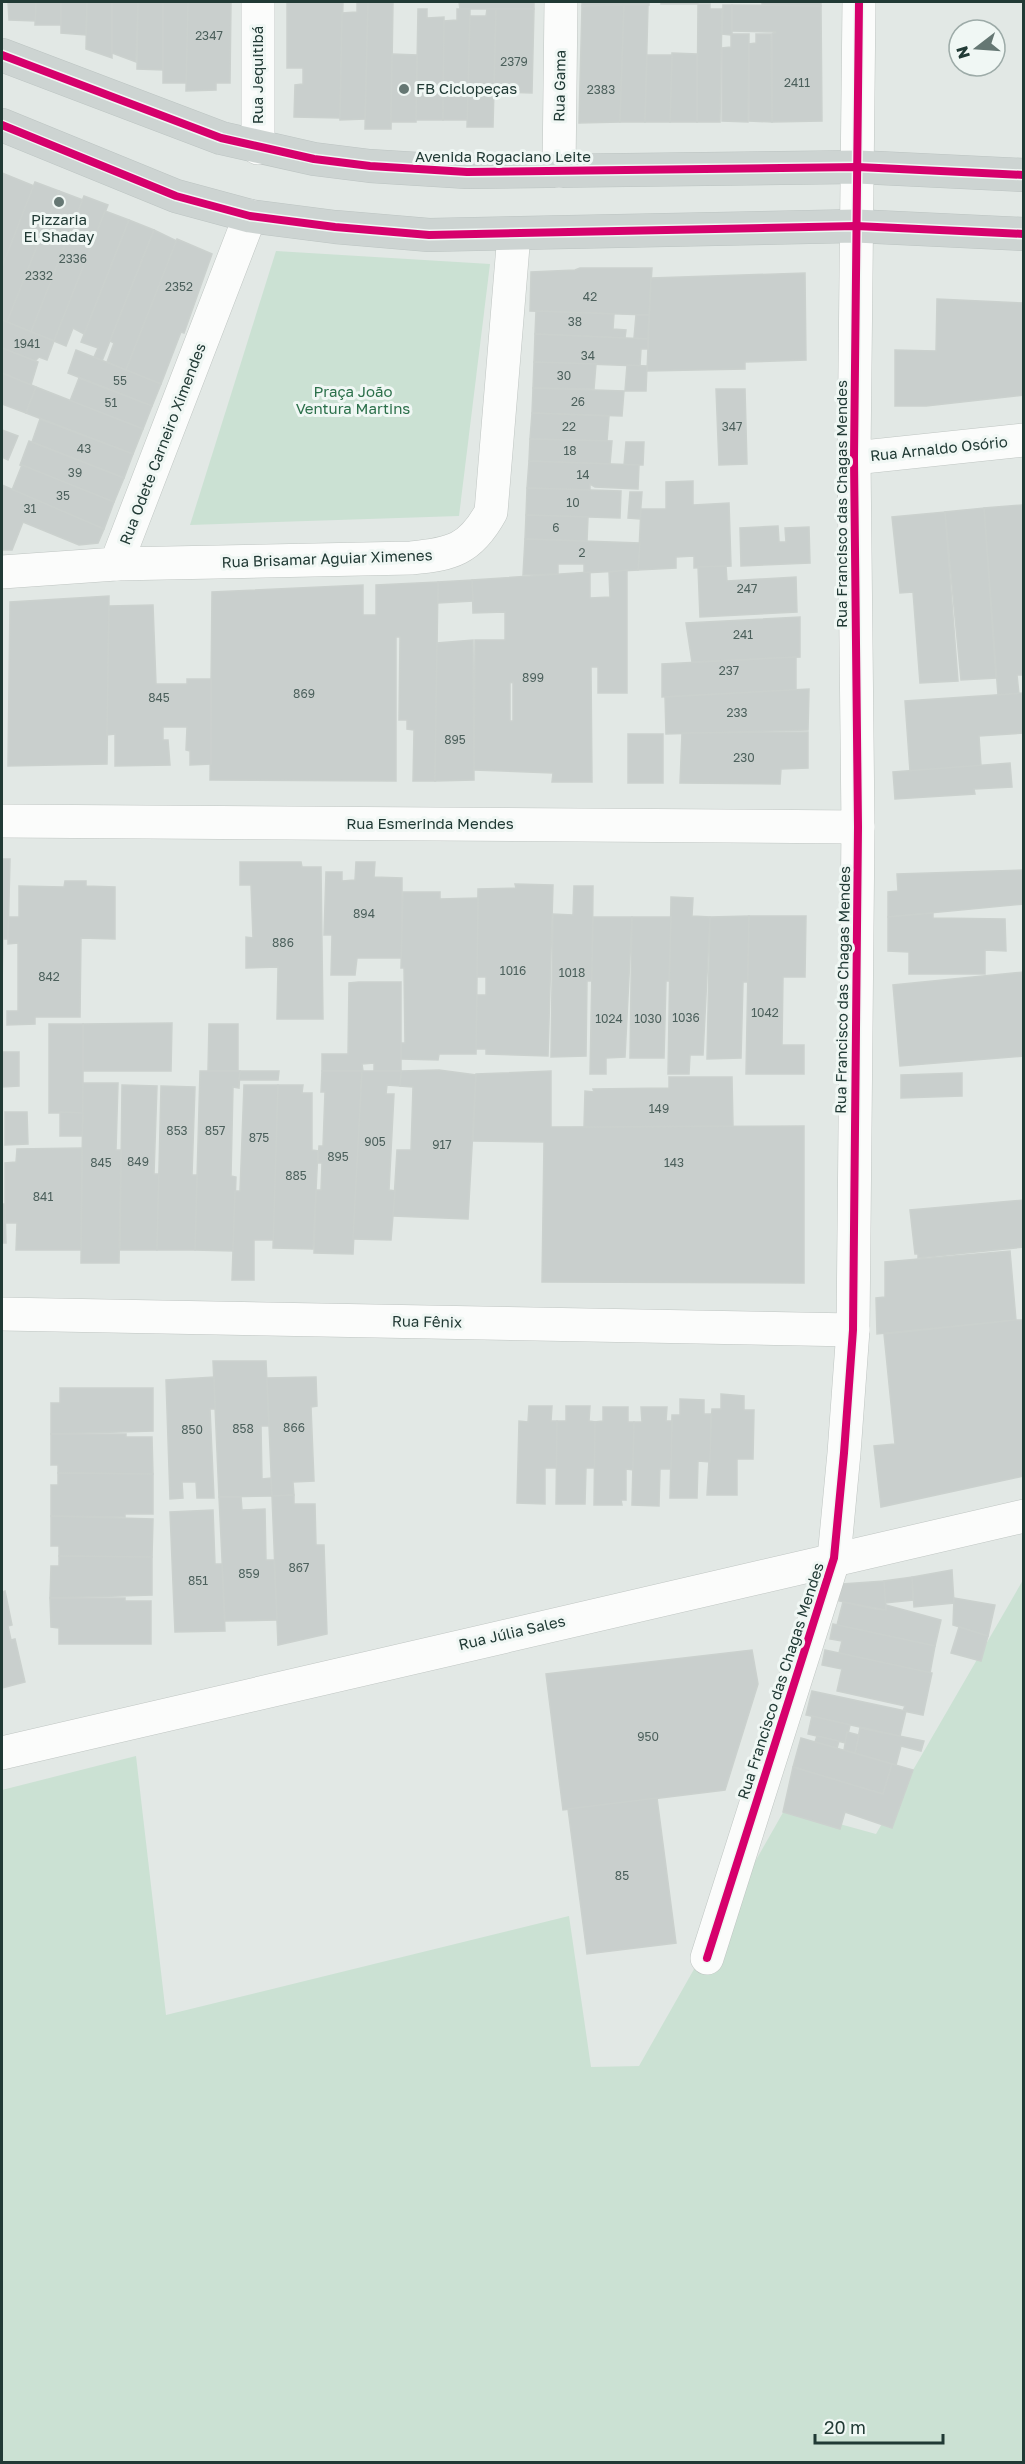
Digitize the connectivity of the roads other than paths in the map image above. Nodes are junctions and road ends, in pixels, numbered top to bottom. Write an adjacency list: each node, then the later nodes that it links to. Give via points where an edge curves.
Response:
1 (258, 2): 6 (street, Rua Jequitibá)
2 (561, 2): 8 (street, Rua Gama)
3 (859, 2): 7 (street, Rua Francisco das Chagas Mendes)
4 (2, 55): 6 (main road, Avenida Rogaciano Leite, via 171,122)
5 (2, 125): 10 (main road, via 176,196)
6 (258, 148): 8 (main road, Avenida Rogaciano Leite, via 418,171)
7 (858, 167): 8 (main road, Avenida Rogaciano Leite); 9 (main road, Avenida Rogaciano Leite); 11 (street, Rua Francisco das Chagas Mendes)
8 (559, 171)
9 (1023, 175)
10 (250, 216): 12 (main road, via 398,233); 16 (street, Rua Odete Carneiro Ximendes)
11 (856, 226): 12 (main road); 13 (main road); 15 (street, Rua Francisco das Chagas Mendes)
12 (514, 234): 16 (street, Rua Brisamar Aguiar Ximenes, via 491,512 481,531 446,554 435,555)
13 (1023, 234)
14 (1023, 440): 15 (street, Rua Arnaldo Osório)
15 (854, 458): 19 (street, Rua Francisco das Chagas Mendes)
16 (116, 564): 17 (street, Rua Odete Carneiro Ximendes)
17 (2, 572)
18 (2, 821): 19 (street, Rua Esmerinda Mendes)
19 (858, 827): 21 (street, Rua Francisco das Chagas Mendes)
20 (2, 1314): 21 (street, Rua Fênix)
21 (853, 1330): 23 (street, Rua Francisco das Chagas Mendes)
22 (1023, 1516): 23 (street, Rua Júlia Sales)
23 (834, 1558): 24 (street, Rua Júlia Sales); 25 (street, Rua Francisco das Chagas Mendes)
24 (2, 1753)
25 (707, 1958)

